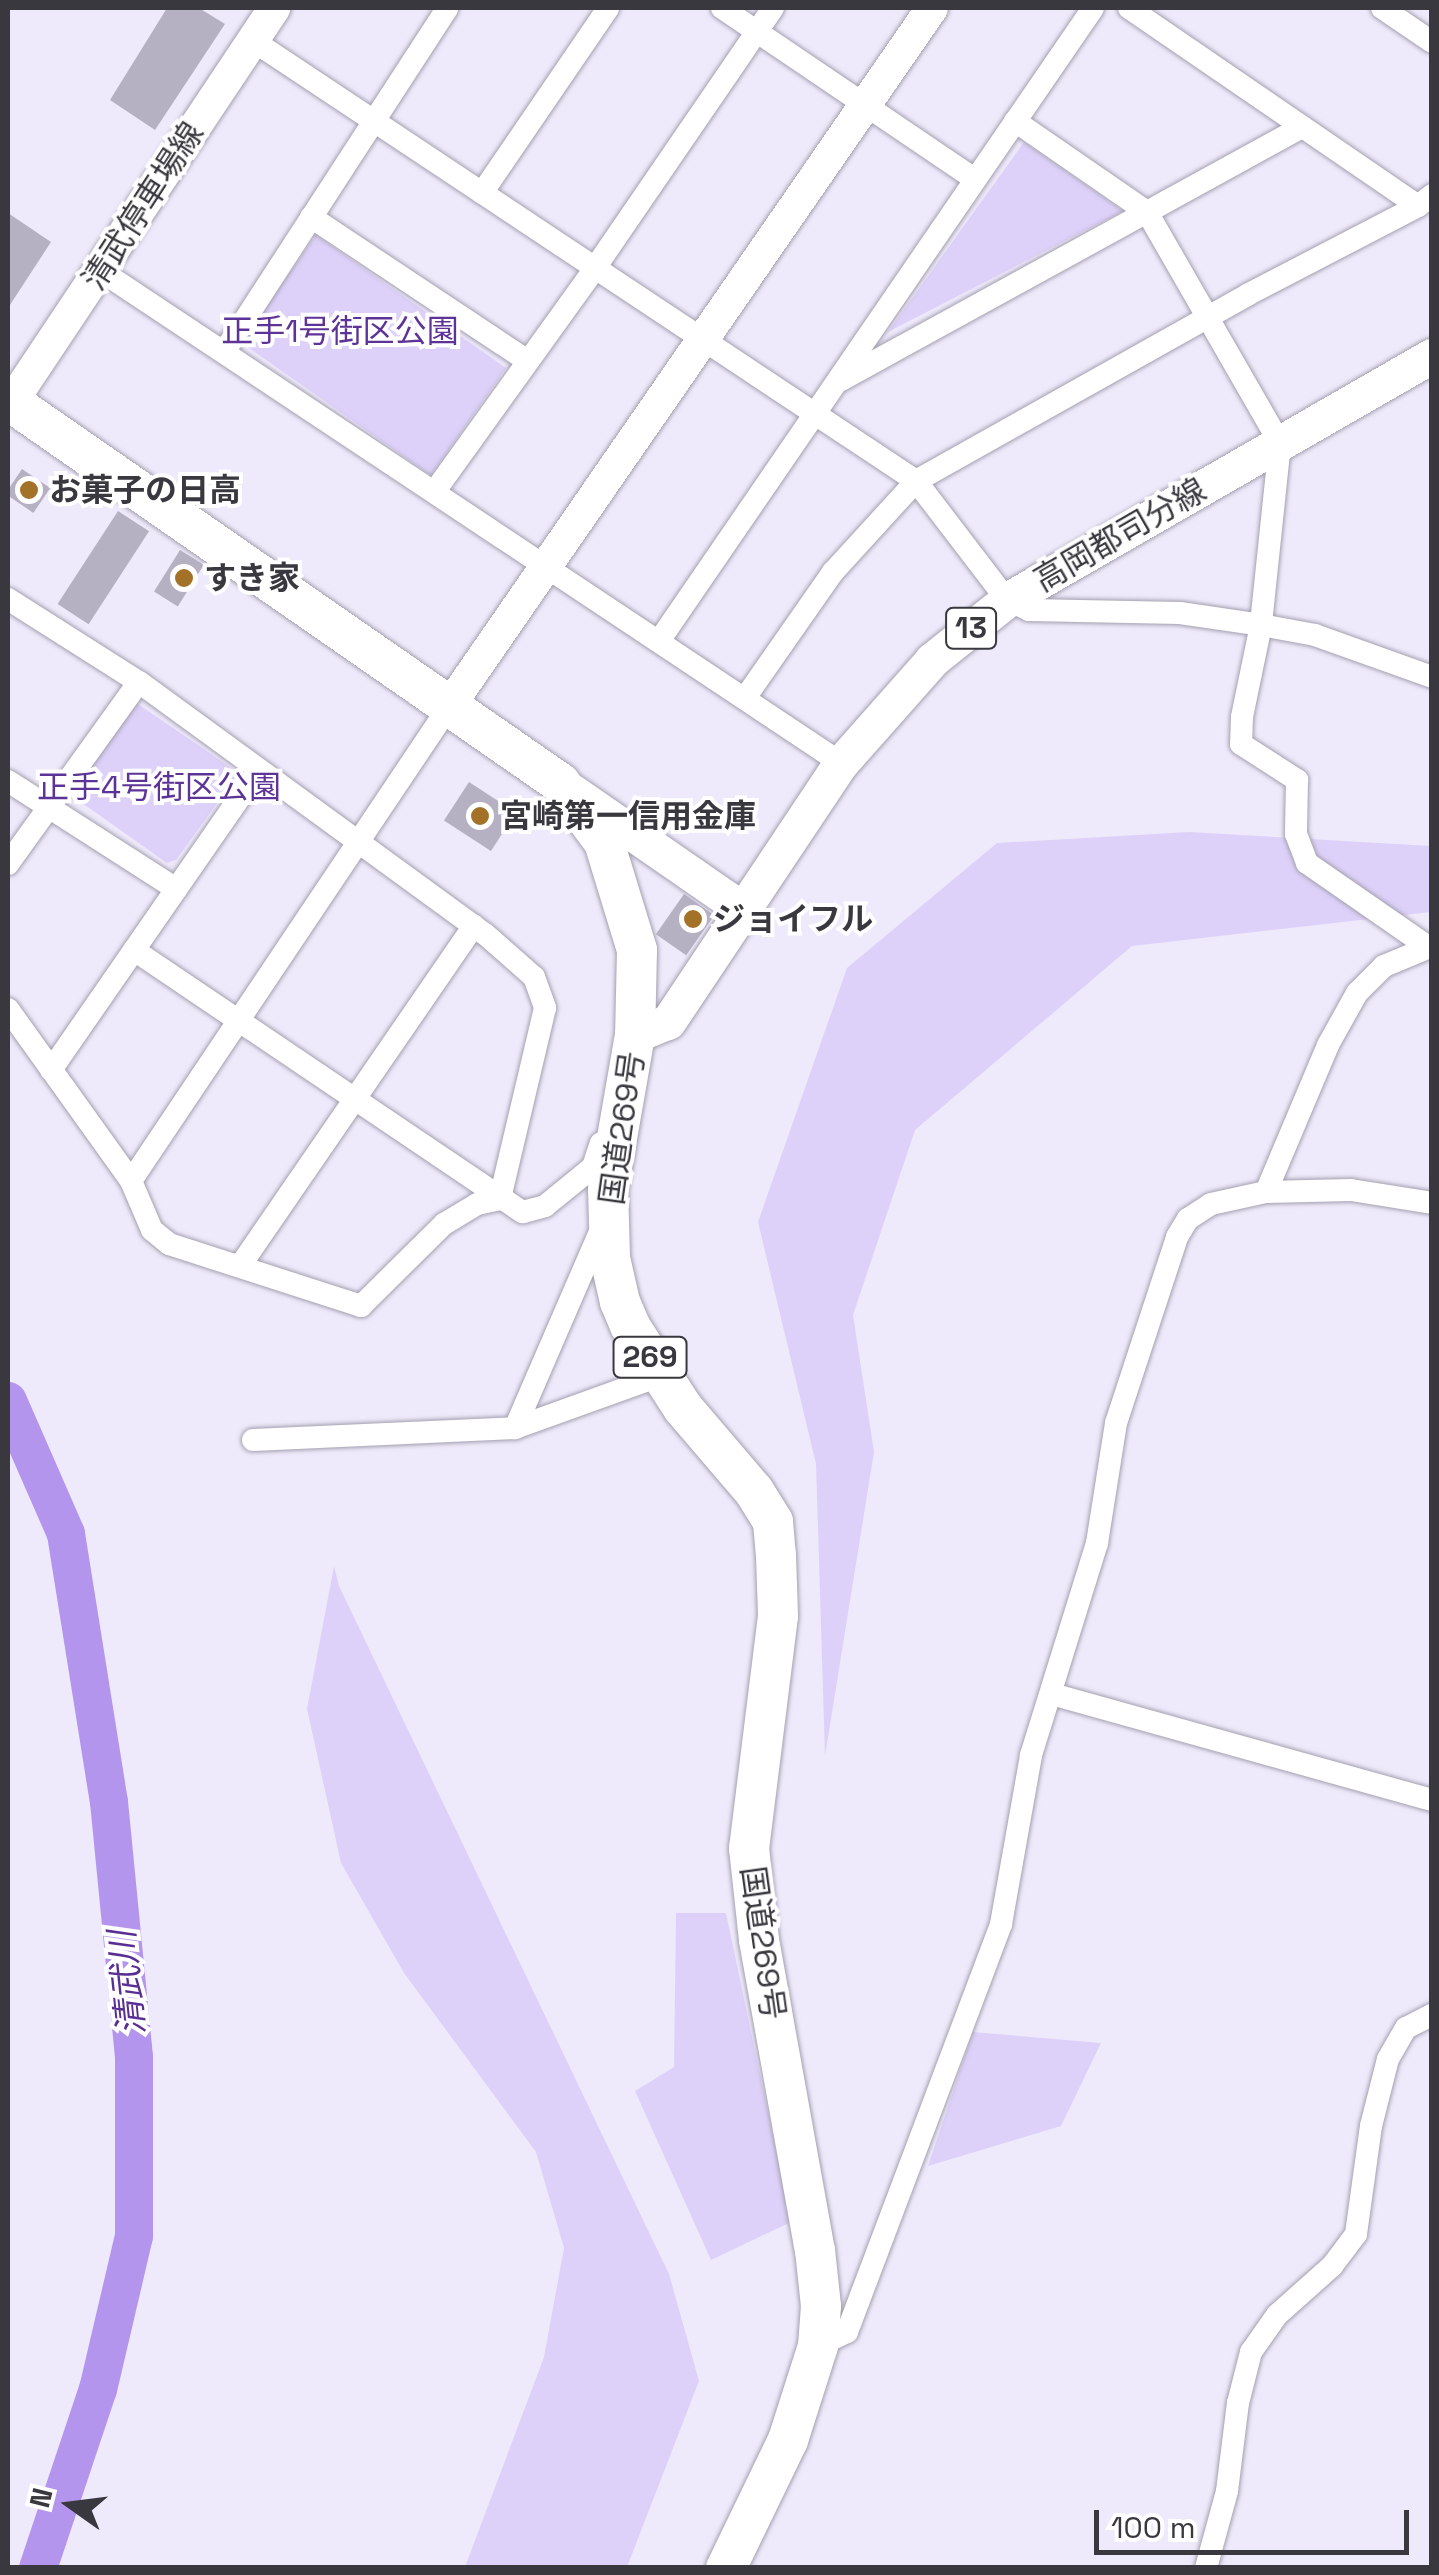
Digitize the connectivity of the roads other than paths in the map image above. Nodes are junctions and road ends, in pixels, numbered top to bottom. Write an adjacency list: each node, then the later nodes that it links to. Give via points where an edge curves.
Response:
1 (274, 8): 11 (street, 清武停車場線)
2 (447, 8): 14 (street)
3 (608, 8): 18 (street)
4 (722, 8): 10 (street)
5 (773, 8): 10 (street)
6 (932, 8): 13 (street)
7 (1093, 8): 15 (street)
8 (1129, 8): 16 (street)
9 (1382, 8): 12 (street)
10 (757, 31): 13 (street); 22 (street)
11 (252, 40): 14 (street); 23 (street, 清武停車場線)
12 (1432, 42)
13 (865, 104): 17 (street); 25 (street)
14 (374, 121): 18 (street); 21 (street)
15 (1015, 121): 17 (street); 20 (street)
16 (1302, 127): 19 (street); 20 (street)
17 (975, 179): 29 (street)
18 (482, 193): 22 (street)
19 (1425, 201): 24 (street)
20 (1147, 212): 24 (street); 29 (street)
21 (311, 217): 26 (street); 28 (street)
22 (595, 268): 25 (street); 28 (street)
23 (101, 270): 26 (street); 30 (street, 清武停車場線)
24 (1207, 318): 32 (street); 33 (street)
25 (703, 340): 31 (street); 35 (street)
26 (224, 352): 34 (street)
27 (1432, 356): 32 (main road, 高岡都司分線 / 13)
28 (528, 362): 34 (street)
29 (836, 383): 31 (street)
30 (9, 404): 43 (highway, 国道269号 / 269)
31 (814, 414): 33 (street); 39 (street)
32 (1280, 443): 37 (main road, 高岡都司分線 / 13); 38 (street)
33 (916, 481): 37 (street); 42 (street, via 833,572)
34 (435, 491): 35 (street)
35 (547, 566): 39 (street); 43 (street)
36 (8, 599): 41 (street)
37 (1008, 600): 38 (street, via 1029,610 1180,613); 44 (main road, 高岡都司分線 / 13, via 932,660)
38 (1261, 625): 40 (street, via 1315,635); 54 (street, via 1241,744 1297,780 1296,834 1307,863)
39 (659, 640): 42 (street)
40 (1432, 676)
41 (139, 682): 45 (street); 48 (street)
42 (745, 698): 44 (street)
43 (450, 705): 47 (highway, 国道269号 / 269); 49 (street)
44 (841, 763): 52 (main road, 高岡都司分線 / 13)
45 (260, 770): 49 (street); 51 (street)
46 (8, 781): 48 (street)
47 (560, 782): 52 (main road); 58 (highway, 国道269号 / 269, via 604,842 637,950)
48 (49, 807): 50 (street); 51 (street)
49 (359, 842): 53 (street); 57 (street)
50 (8, 864)
51 (176, 889): 55 (street)
52 (745, 910): 58 (main road, 高岡都司分線 / 13, via 668,1022)
53 (474, 926): 60 (street); 63 (street, via 534,977 546,1008)
54 (1430, 946): 62 (street, via 1384,966 1357,993)
55 (134, 950): 57 (street); 59 (street)
56 (8, 1010): 59 (street)
57 (239, 1021): 60 (street); 61 (street)
58 (635, 1035): 63 (street, via 593,1167 545,1206 524,1212); 65 (highway, 国道269号 / 269)
59 (51, 1070): 61 (street)
60 (356, 1101): 63 (street); 66 (street)
61 (131, 1181): 66 (street, via 152,1230 168,1244)
62 (1266, 1192): 64 (street, via 1351,1190); 70 (street, via 1212,1204 1188,1219 1177,1237 1128,1376 1097,1543)
63 (500, 1199): 66 (street, via 444,1224 360,1306)
64 (1432, 1203)
65 (608, 1212): 67 (highway, 国道269号 / 269, via 620,1302); 68 (street)
66 (240, 1266)
67 (662, 1375): 68 (street); 73 (highway, 国道269号 / 269, via 772,1522 778,1616 749,1848 759,1940 815,2250)
68 (515, 1428): 69 (street)
69 (253, 1440)
70 (1052, 1694): 71 (street); 73 (street, via 1031,1755 1001,1924 847,2332)
71 (1432, 1800)
72 (1432, 2015): 75 (street, via 1406,2028 1388,2059 1356,2234 1277,2315 1251,2352)
73 (818, 2346): 74 (highway, 国道269号 / 269, via 788,2440)
74 (726, 2568)
75 (1206, 2568)

